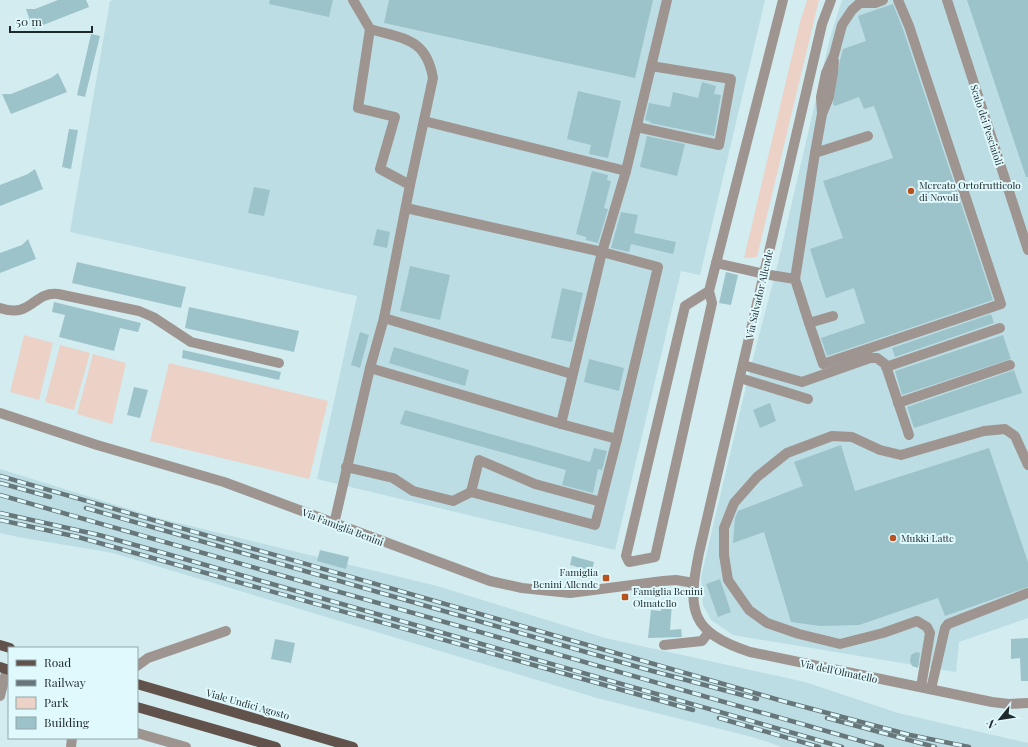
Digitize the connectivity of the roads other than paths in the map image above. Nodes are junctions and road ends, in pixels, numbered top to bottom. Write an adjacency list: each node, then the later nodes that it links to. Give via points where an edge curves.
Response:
1 (353, 0): 9 (street)
2 (667, 0): 10 (street)
3 (783, 0): 20 (street)
4 (883, 0): 7 (street, via 875,3)
5 (898, 0): 27 (street, via 909,26 1001,304 823,364)
6 (947, 0): 18 (street, Scalo dei Pesciaioli)
7 (863, 1): 14 (street, via 852,10 842,25 826,73)
8 (829, 4): 21 (street, Via Salvador Allende, via 822,24)
9 (370, 29): 11 (street, via 411,42 427,55 433,78); 16 (street, via 358,108 395,117 380,169)
10 (651, 66): 12 (street); 12 (street, via 731,79 719,145)
11 (424, 121): 15 (street); 16 (street)
12 (637, 127): 15 (street)
13 (868, 136): 14 (street)
14 (815, 153): 22 (street)
15 (626, 171): 19 (street)
16 (410, 185): 17 (street)
17 (406, 208): 19 (street); 26 (street)
18 (1028, 250)
19 (602, 252): 34 (street); 41 (street, via 658,267)
20 (716, 263): 21 (street); 23 (street)
21 (764, 274): 22 (street); 30 (street, Via Salvador Allende)
22 (795, 279): 27 (street)
23 (709, 291): 23 (street, via 685,306 626,556 629,562 655,557 712,303)
24 (0, 308): 29 (street, via 20,311 48,294 58,294 139,311 191,342)
25 (833, 316): 27 (street)
26 (384, 318): 33 (street); 34 (street)
27 (809, 323)
28 (1000, 328): 32 (street)
29 (279, 363)
30 (743, 365): 32 (street, via 802,382 870,358 877,358); 35 (street, Via Salvador Allende)
31 (1010, 365): 37 (street)
32 (886, 367): 37 (street)
33 (370, 368): 39 (street); 43 (street)
34 (572, 374): 39 (street)
35 (740, 378): 36 (street); 47 (street, Via Salvador Allende)
36 (808, 399)
37 (898, 403): 40 (street)
38 (0, 413): 46 (street, Via Famiglia Benini, via 97,445 224,482)
39 (561, 424): 41 (street)
40 (909, 435)
41 (617, 439): 45 (street)
42 (1028, 465): 55 (street, via 1015,436 1005,429 984,431 901,455 880,450 852,437 832,436 787,453 756,477 734,503 724,528 724,555 728,580 749,610 767,622 799,634 840,644 917,621 927,627 930,633)
43 (346, 467): 44 (street, via 393,478 413,491 453,501); 46 (street)
44 (471, 492): 45 (street, via 595,525); 45 (street, via 479,460 535,484)
45 (601, 502)
46 (334, 524): 47 (street, Via Famiglia Benini, via 490,581 522,588 570,593 663,581)
47 (694, 583): 50 (street, Via dell'Olmatello, via 692,591 695,611)
48 (1028, 594): 56 (street, via 948,624)
49 (226, 630): 52 (street, via 148,658)
50 (709, 632): 51 (street, via 702,641); 55 (street, Via dell'Olmatello, via 724,642 750,652)
51 (664, 645)
52 (138, 665)
53 (5, 669): 57 (street)
54 (138, 684): 63 (main road, Viale Undici Agosto)
55 (921, 687): 56 (street, Via dell'Olmatello)
56 (932, 689): 58 (street, Via dell'Olmatello, via 992,702)
57 (0, 696)
58 (1028, 703)
59 (138, 707): 62 (main road)
60 (138, 733): 61 (street)
61 (186, 747)
62 (276, 747)
63 (353, 747)

